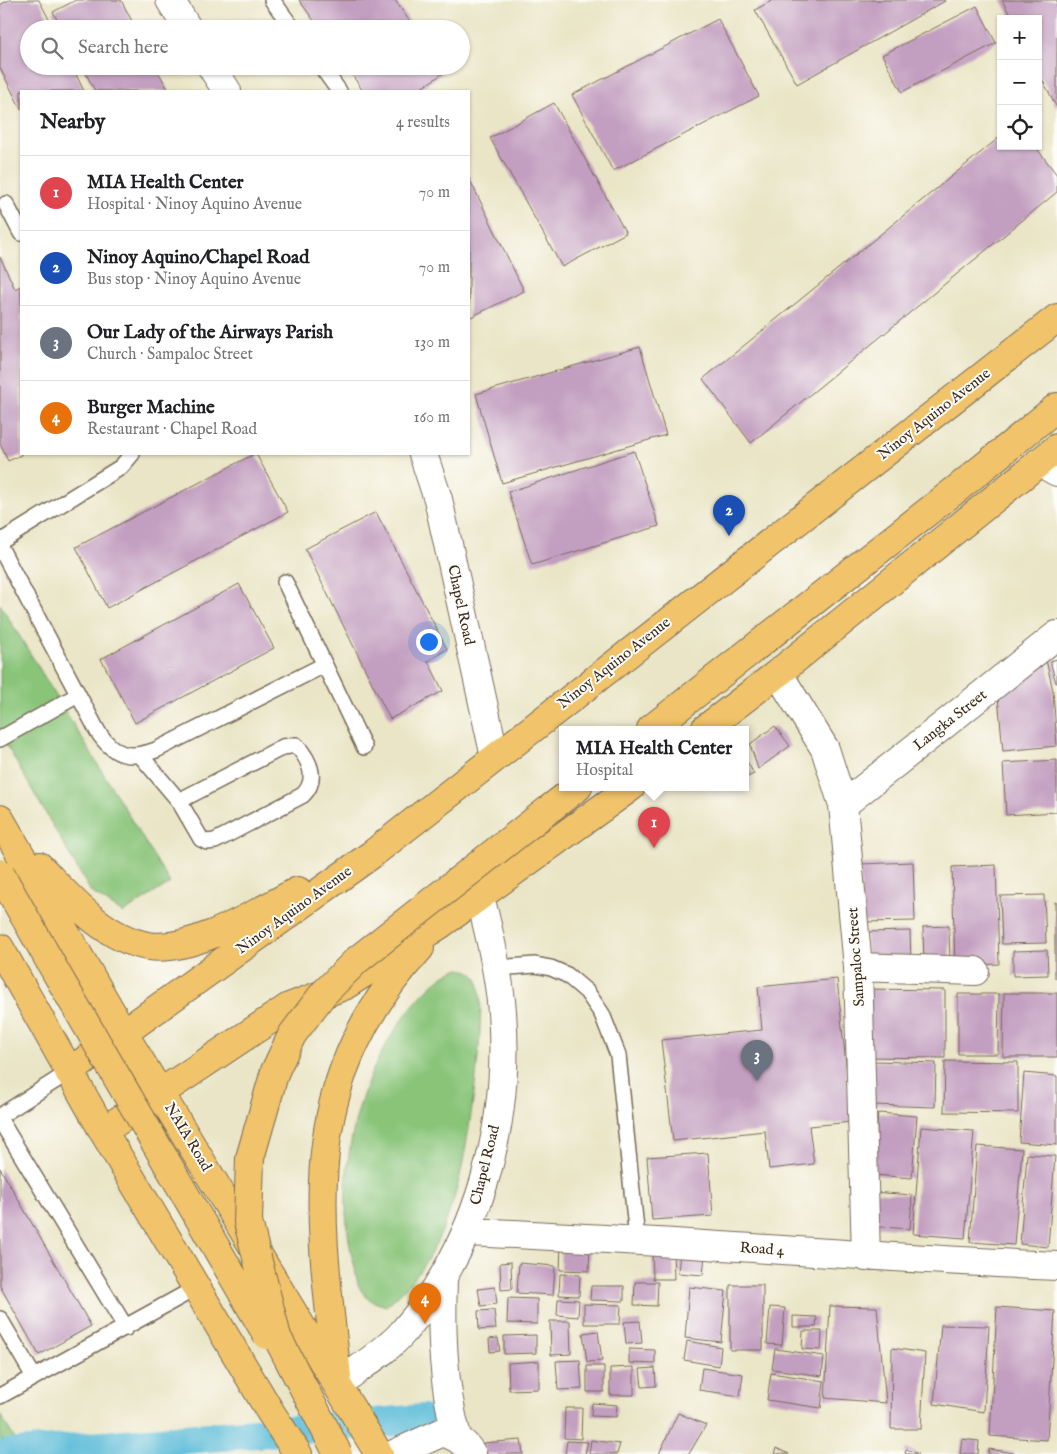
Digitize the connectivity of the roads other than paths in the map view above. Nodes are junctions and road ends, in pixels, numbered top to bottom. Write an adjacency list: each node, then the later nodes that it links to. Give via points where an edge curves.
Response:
1 (170, 0): 3 (street)
2 (272, 0): 4 (lane)
3 (182, 20)
4 (286, 20)
5 (216, 75): 7 (street)
6 (327, 75): 8 (lane)
7 (225, 90)
8 (338, 90)
9 (6, 204): 10 (lane)
10 (20, 231)
11 (1057, 318): 28 (main road, Ninoy Aquino Avenue)
12 (1057, 407): 23 (main road)
13 (131, 455): 16 (lane, via 122,466)
14 (423, 455): 28 (street, Chapel Road, via 438,500)
15 (1051, 461): 21 (main road)
16 (0, 542)
17 (0, 547): 22 (lane)
18 (285, 582): 20 (lane)
19 (1057, 634): 32 (street, Langka Street)
20 (324, 666): 26 (lane); 27 (lane)
21 (778, 674): 24 (main road); 32 (street, Sampaloc Street, via 826,749)
22 (78, 695): 25 (lane); 27 (lane, via 106,745 115,751)
23 (655, 726)
24 (709, 726)
25 (0, 739)
26 (364, 748)
27 (141, 756): 31 (lane)
28 (495, 757): 34 (main road, Ninoy Aquino Avenue)
29 (573, 791): 64 (main road, bridge, via 358,960 323,994 297,1028 275,1071 250,1158 248,1222 277,1338)
30 (626, 791): 36 (main road)
31 (179, 801): 31 (lane, via 282,747 296,745 305,755 313,777 310,788 303,794 215,841 200,839)
32 (843, 805): 39 (street, Sampaloc Street)
33 (4, 827): 34 (main road, via 86,913 122,937 150,946 203,937); 43 (main road, NAIA Road)
34 (371, 854): 43 (main road, Ninoy Aquino Avenue)
35 (0, 873): 64 (main road, bridge, via 210,1240)
36 (480, 897): 37 (main road); 40 (street, Chapel Road)
37 (441, 924): 42 (main road, via 344,986); 59 (main road, via 399,971 366,1020 341,1074 326,1131 322,1228)
38 (0, 948): 44 (main road)
39 (858, 967): 41 (street); 51 (street, Sampaloc Street)
40 (497, 968): 49 (street, Chapel Road, via 502,1012 500,1102 482,1190); 50 (lane, via 535,965 567,975 586,992 602,1014 618,1055)
41 (975, 971)
42 (289, 1007): 45 (main road); 53 (main road, via 267,1060 254,1116 252,1176 256,1218)
43 (124, 1034): 44 (main road, Ninoy Aquino Avenue); 45 (main road, NAIA Road)
44 (69, 1072): 46 (lane); 48 (main road)
45 (160, 1092): 48 (main road); 53 (main road, NAIA Road)
46 (0, 1116)
47 (0, 1120): 57 (lane)
48 (103, 1131): 55 (main road)
49 (466, 1232): 50 (street, Road 4); 54 (street, Chapel Road)
50 (637, 1239): 51 (street, Road 4)
51 (866, 1257): 52 (street, Road 4)
52 (1057, 1266)
53 (268, 1268): 59 (main road, NAIA Road)
54 (443, 1280): 59 (street, Chapel Road, via 402,1334); 61 (street, via 443,1365 449,1408)
55 (196, 1288): 57 (lane); 63 (main road)
56 (0, 1319): 58 (lane)
57 (126, 1328): 58 (lane)
58 (34, 1377): 60 (lane)
59 (343, 1392): 62 (main road, NAIA Road)
60 (0, 1396)
61 (464, 1446): 62 (street, via 443,1432)
62 (382, 1451)
63 (298, 1454)
64 (338, 1454)

